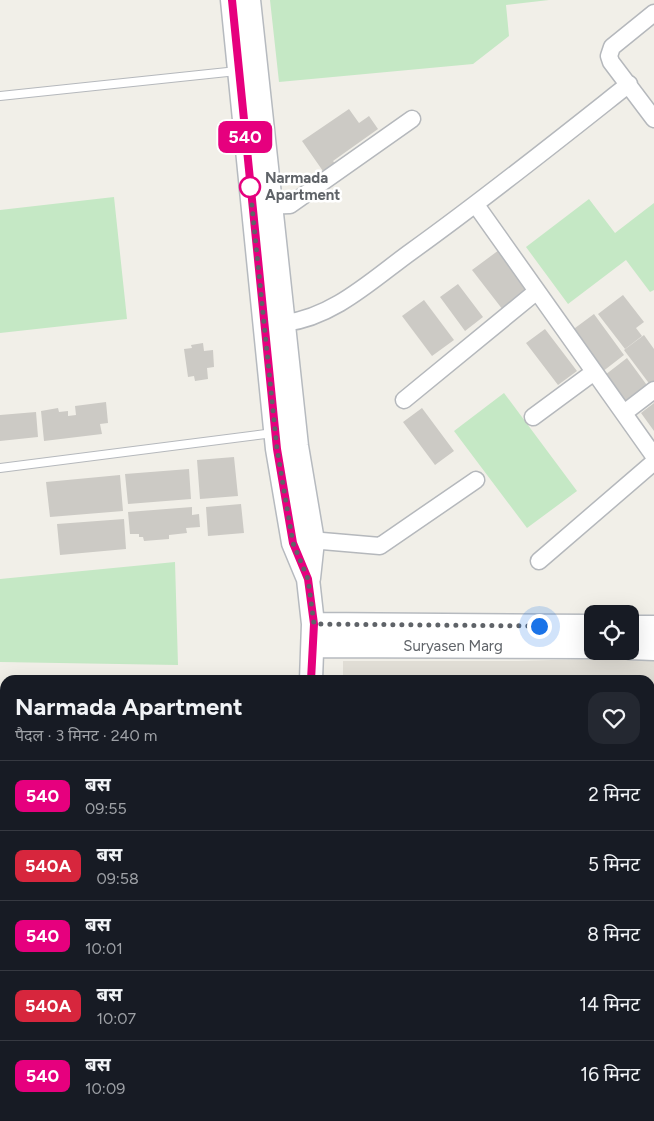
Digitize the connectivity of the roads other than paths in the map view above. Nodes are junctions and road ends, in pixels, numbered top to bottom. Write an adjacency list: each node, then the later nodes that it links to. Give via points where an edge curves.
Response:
1 (232, 0): 4 (street)
2 (249, 0): 10 (street)
3 (654, 13): 5 (street, via 610,51 611,62)
4 (239, 71): 6 (lane); 10 (street)
5 (629, 84): 8 (street); 9 (street)
6 (0, 96)
7 (412, 119): 10 (street, via 290,205)
8 (654, 119)
9 (476, 205): 11 (street); 12 (street, via 344,301 301,321)
10 (261, 206): 12 (street); 18 (street)
11 (537, 291): 13 (street); 15 (street)
12 (285, 323): 23 (street)
13 (594, 372): 16 (street); 17 (street)
14 (654, 390): 16 (street)
15 (404, 400)
16 (624, 413): 19 (street)
17 (533, 416)
18 (275, 432): 21 (lane); 23 (street)
19 (654, 456)
20 (654, 462): 24 (street)
21 (0, 468)
22 (476, 480): 23 (street, via 380,546)
23 (303, 542): 28 (street)
24 (539, 560)
25 (584, 626): 28 (street, Suryasen Marg)
26 (639, 627): 27 (street)
27 (654, 627)
28 (313, 635): 29 (street, Suryasen Marg); 32 (street)
29 (584, 647)
30 (639, 648): 31 (street)
31 (654, 649)
32 (311, 675)

